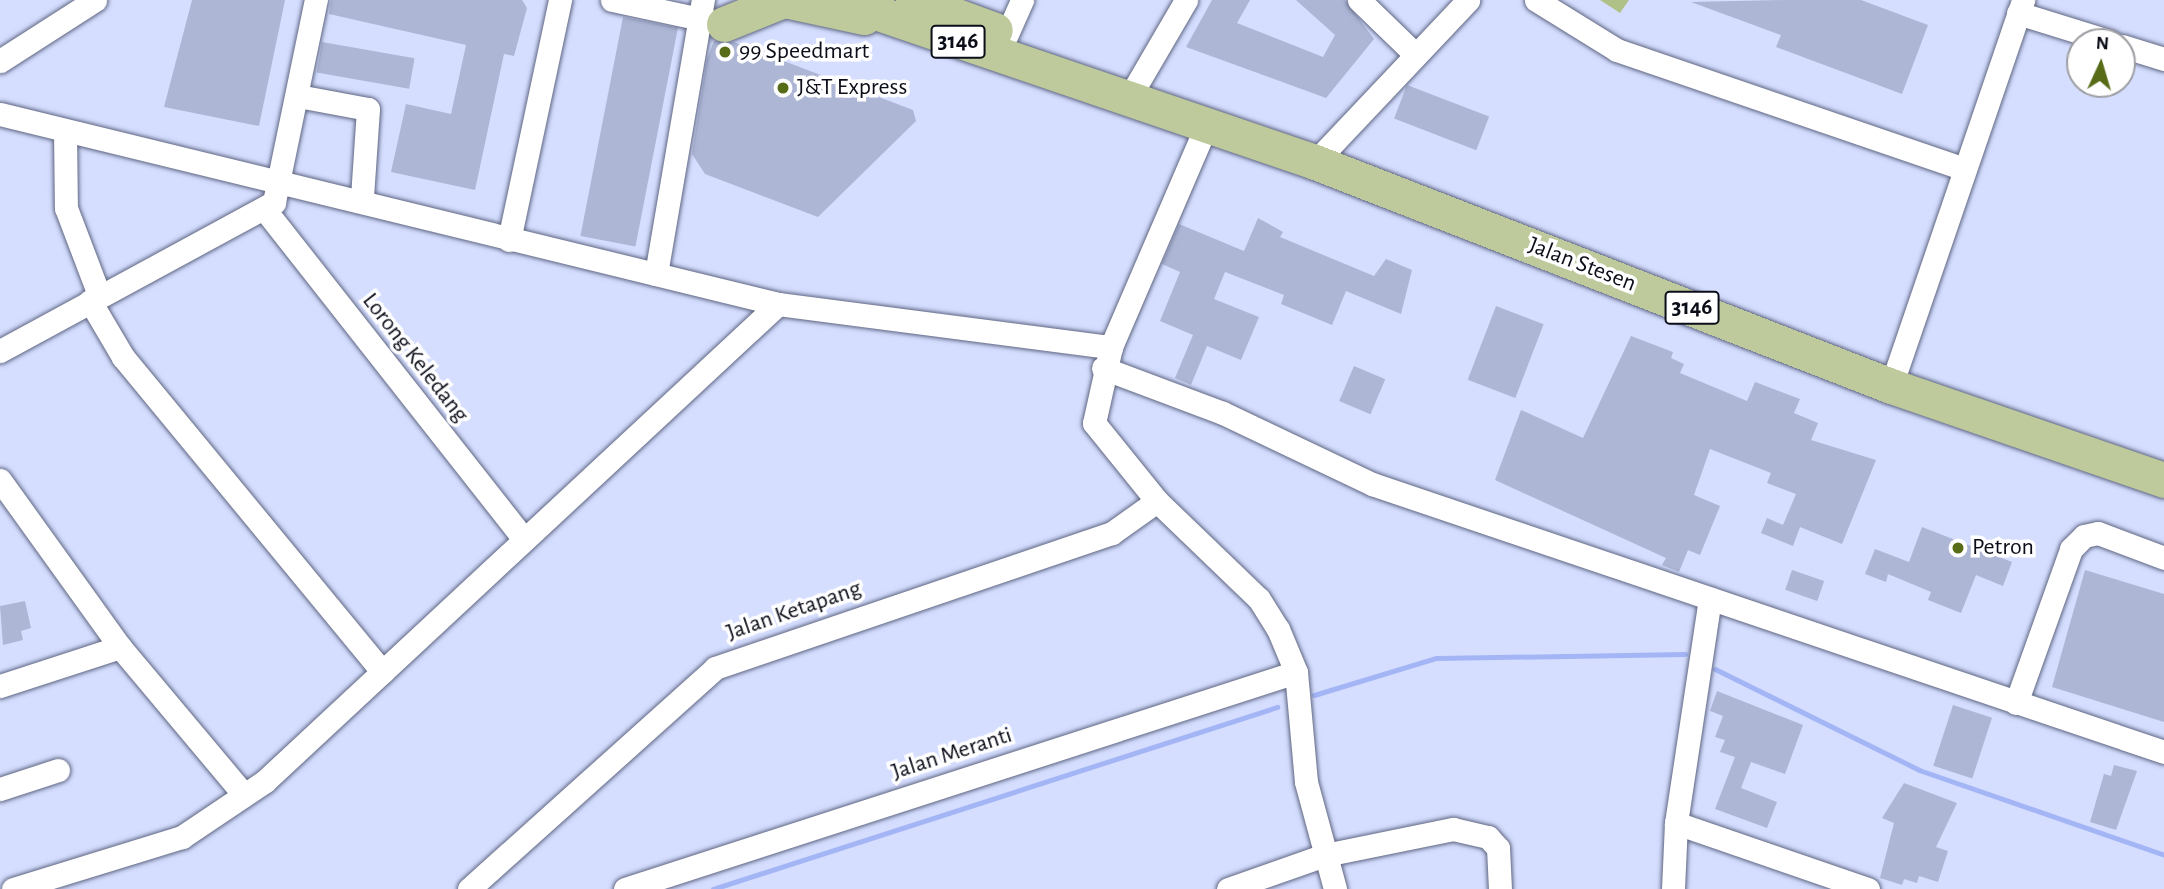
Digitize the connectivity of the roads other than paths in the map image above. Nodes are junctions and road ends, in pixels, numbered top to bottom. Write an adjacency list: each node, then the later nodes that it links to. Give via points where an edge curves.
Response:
1 (95, 0): 20 (street)
2 (316, 0): 22 (street)
3 (560, 0): 32 (street)
4 (612, 0): 13 (street)
5 (840, 0): 15 (main road, 3146)
6 (913, 0): 16 (main road, 3146)
7 (1021, 0): 16 (street)
8 (1186, 0): 23 (street)
9 (1359, 0): 18 (street)
10 (1468, 0): 18 (street)
11 (1536, 0): 28 (street, via 1617,50)
12 (2021, 6): 14 (street); 28 (street)
13 (711, 16): 15 (main road, via 783,1); 33 (street)
14 (2076, 28)
15 (932, 33): 21 (main road, 3146)
16 (1007, 34): 21 (main road, 3146, via 1043,47)
17 (2136, 50): 19 (street)
18 (1415, 54): 27 (street, via 1348,134)
19 (2164, 59)
20 (0, 61)
21 (1079, 77): 23 (main road, Jalan Stesen / 3146)
22 (298, 96): 29 (street); 30 (street, via 368,109)
23 (1130, 96): 25 (main road, Jalan Stesen / 3146)
24 (0, 114): 26 (street)
25 (1207, 124): 27 (main road, Jalan Stesen / 3146); 37 (street)
26 (65, 131): 29 (street); 34 (street, via 66,208)
27 (1315, 162): 38 (main road, Jalan Stesen / 3146)
28 (1964, 169): 38 (street)
29 (282, 180): 30 (street); 31 (street)
30 (362, 198): 32 (street)
31 (265, 210): 34 (street); 42 (street, Lorong Keledang)
32 (509, 240): 33 (street)
33 (656, 274): 35 (street)
34 (95, 298): 36 (street); 46 (street, via 123,357)
35 (778, 304): 37 (street); 42 (street)
36 (0, 351)
37 (1107, 358): 41 (street, via 1094,423); 44 (street, via 1372,484)
38 (1891, 386): 40 (main road, Jalan Stesen / 3146)
39 (0, 480): 45 (street)
40 (2164, 480)
41 (1157, 501): 47 (street, via 1259,599); 57 (street, Jalan Ketapang, via 1112,533 715,668)
42 (524, 539): 46 (street)
43 (2164, 558): 49 (street, via 2098,533 2084,536 2071,549)
44 (1710, 599): 49 (street); 54 (street)
45 (120, 647): 48 (street); 53 (street)
46 (383, 672): 53 (street)
47 (1296, 672): 55 (street, via 1306,782); 58 (street, Jalan Meranti)
48 (0, 686)
49 (2016, 703): 50 (street)
50 (2164, 752)
51 (58, 770): 52 (street)
52 (0, 789)
53 (244, 795): 56 (street, via 182,837)
54 (1676, 823): 62 (street); 63 (street)
55 (1325, 855): 59 (street); 60 (street); 61 (street, via 1471,830 1498,848)
56 (13, 889)
57 (469, 889)
58 (625, 889)
59 (1228, 889)
60 (1335, 889)
61 (1500, 889)
62 (1672, 889)
63 (1868, 889)

